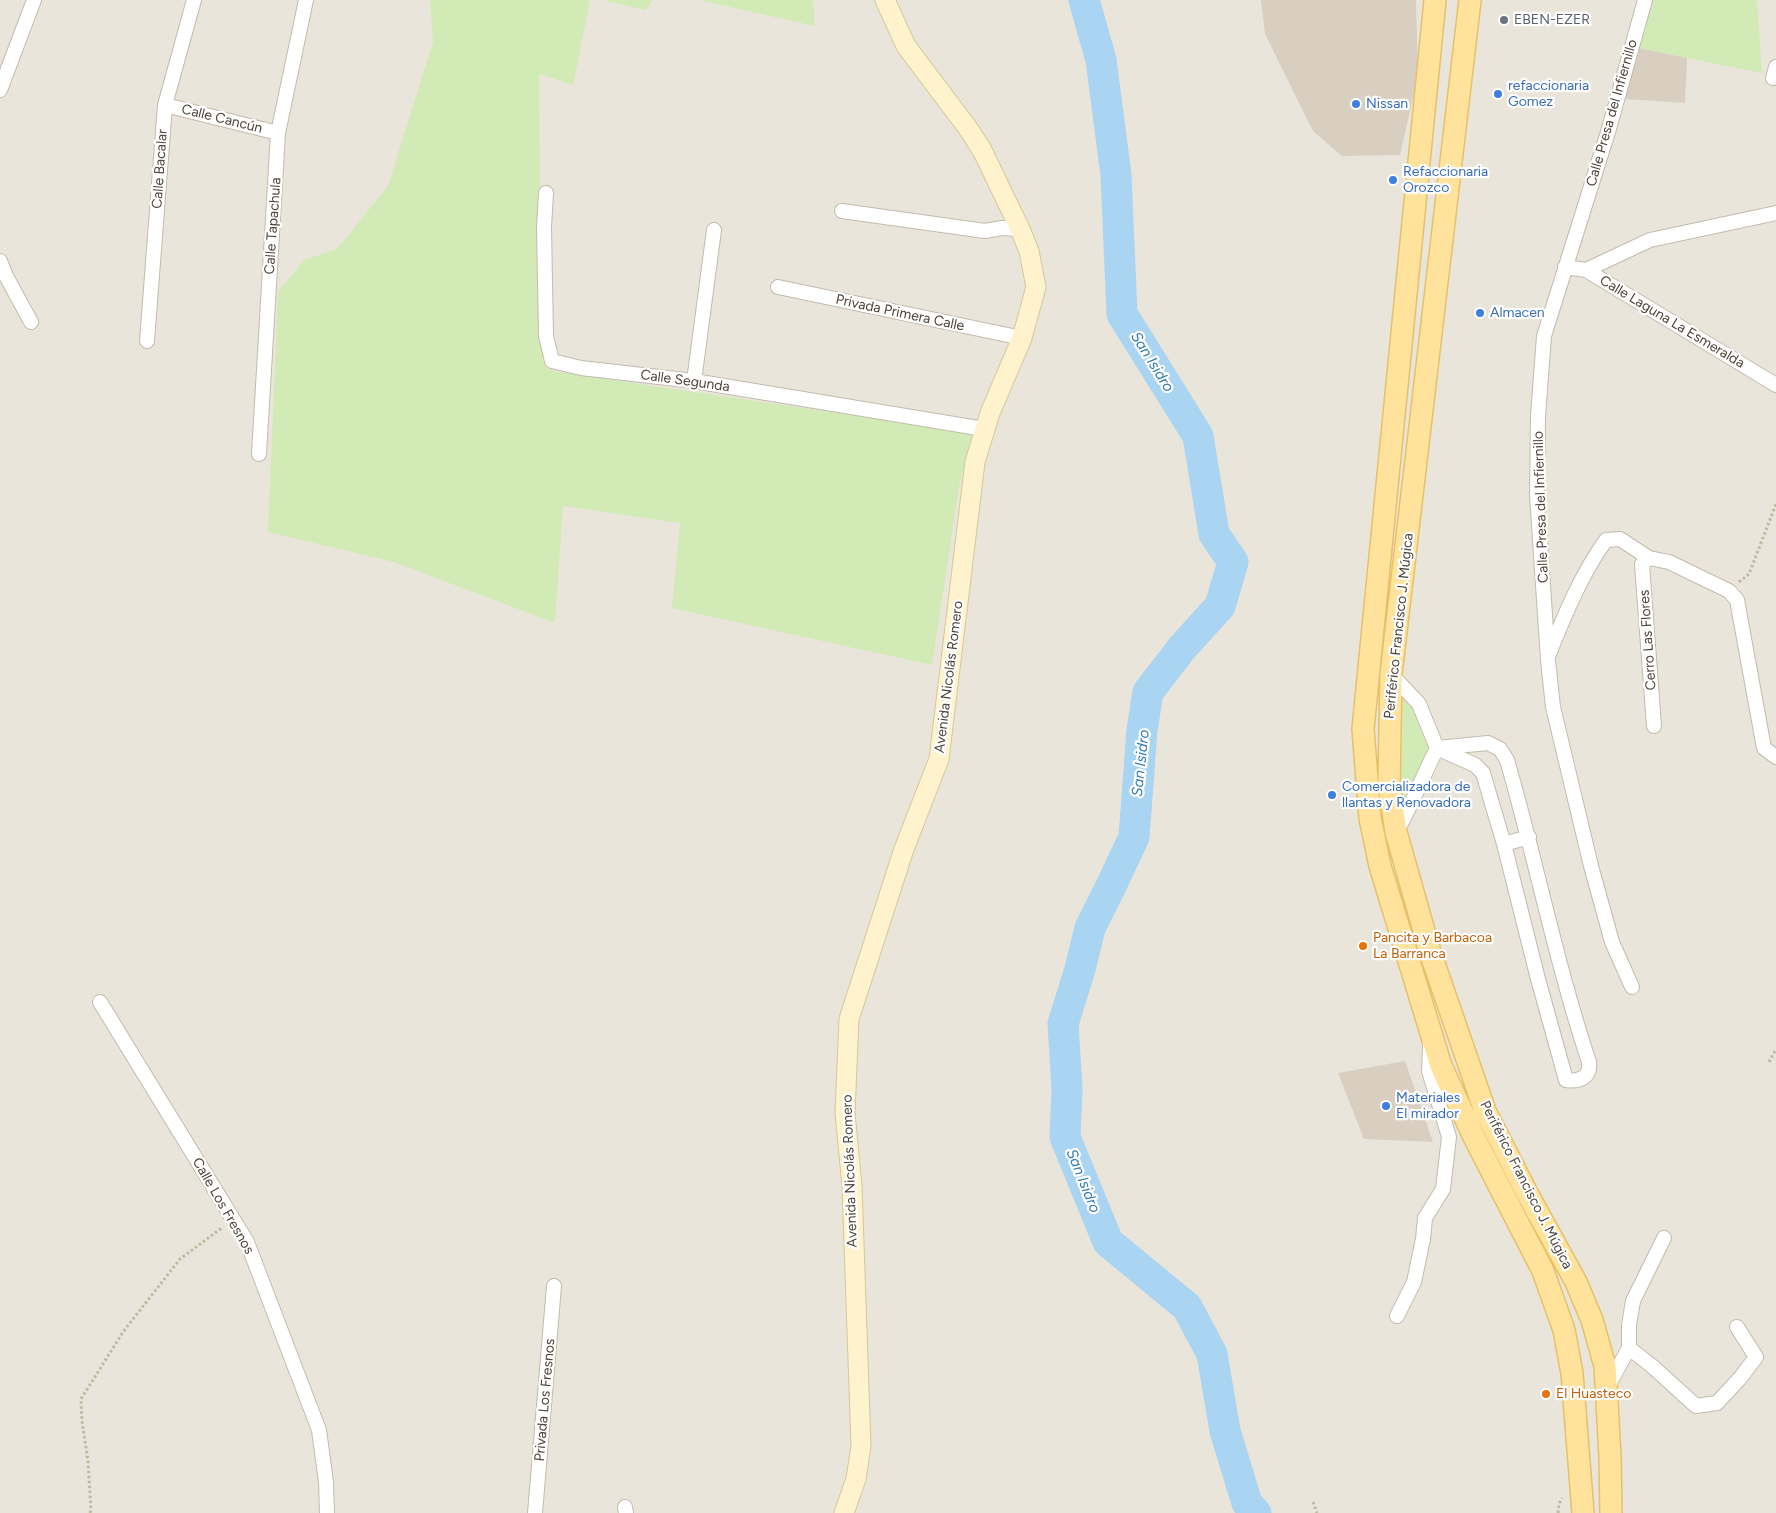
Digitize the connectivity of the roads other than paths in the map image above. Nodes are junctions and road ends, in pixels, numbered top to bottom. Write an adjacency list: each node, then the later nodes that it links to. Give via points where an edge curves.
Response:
1 (34, 0): 8 (street)
2 (194, 0): 9 (street, Calle Bacalar)
3 (306, 0): 10 (street, Calle Tapachula)
4 (885, 0): 14 (street, Avenida Nicolás Romero, via 906,46 982,150)
5 (1435, 0): 40 (main road, Periférico Francisco J. Múgica, via 1362,729 1370,818 1380,866)
6 (1470, 0): 29 (main road, Periférico Francisco J. Múgica)
7 (1644, 0): 17 (street, Calle Presa del Infiernillo)
8 (0, 87)
9 (165, 105): 10 (street, Calle Cancún); 22 (street, Calle Bacalar)
10 (278, 133): 26 (street, Calle Tapachula)
11 (546, 192): 23 (street, Calle Segunda, via 546,336 552,361 581,368)
12 (842, 211): 14 (street, via 985,231)
13 (1776, 213): 18 (street, via 1650,240)
14 (1020, 229): 21 (street, Avenida Nicolás Romero, via 1029,251 1036,288)
15 (714, 230): 23 (street)
16 (0, 261): 20 (street)
17 (1566, 267): 18 (street, Calle Laguna La Esmeralda); 28 (street, Calle Presa del Infiernillo, via 1544,336 1538,416 1537,495)
18 (1586, 270): 24 (street, Calle Laguna La Esmeralda)
19 (778, 287): 21 (street, Privada Primera Calle)
20 (31, 322)
21 (1022, 338): 25 (street, Avenida Nicolás Romero)
22 (147, 341)
23 (694, 381): 25 (street, Calle Segunda)
24 (1775, 384)
25 (984, 429): 49 (street, Avenida Nicolás Romero, via 975,462 939,759 904,849 849,1019 846,1113 852,1186 860,1436 856,1480)
26 (259, 454)
27 (1649, 558): 28 (street, via 1620,539 1606,540 1596,554); 30 (street, Cerro Las Flores, via 1642,564); 32 (street, via 1669,562 1729,591 1737,600 1764,748)
28 (1547, 657): 38 (street, Calle Presa del Infiernillo, via 1553,706 1591,866 1612,942)
29 (1391, 674): 31 (street, via 1419,704); 33 (main road, Periférico Francisco J. Múgica, via 1389,785)
30 (1654, 726)
31 (1437, 748): 33 (street); 34 (street, via 1488,743 1500,749); 35 (street, via 1475,765 1483,773)
32 (1776, 757)
33 (1396, 832): 48 (main road, Periférico Francisco J. Múgica, via 1430,952 1485,1111 1586,1305 1604,1366)
34 (1528, 837): 35 (street); 36 (street)
35 (1504, 844): 37 (street)
36 (1561, 973): 37 (street); 41 (street)
37 (1538, 979): 42 (street)
38 (1632, 987)
39 (100, 1002): 50 (street, Calle Los Fresnos, via 247,1242 319,1430)
40 (1430, 1030): 45 (street, via 1429,1071 1449,1137 1442,1189 1425,1218 1414,1282); 52 (main road, Periférico Francisco J. Múgica, via 1441,1066 1476,1141 1543,1271 1564,1330 1572,1373)
41 (1587, 1055): 42 (street); 42 (street, via 1590,1067 1587,1075 1578,1080 1566,1080)
42 (1562, 1060)
43 (1664, 1238): 47 (street, via 1632,1301)
44 (554, 1286): 51 (street, Privada Los Fresnos)
45 (1398, 1316)
46 (1737, 1326): 47 (street, via 1756,1357 1717,1403 1696,1406)
47 (1629, 1348): 48 (street)
48 (1605, 1391): 53 (main road, Periférico Francisco J. Múgica)
49 (846, 1512)
50 (327, 1513)
51 (536, 1513)
52 (1583, 1513)
53 (1611, 1513)

